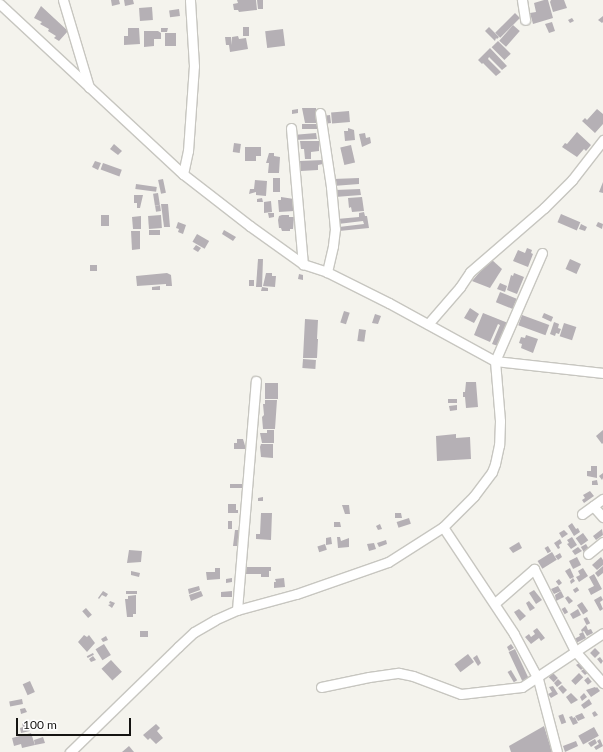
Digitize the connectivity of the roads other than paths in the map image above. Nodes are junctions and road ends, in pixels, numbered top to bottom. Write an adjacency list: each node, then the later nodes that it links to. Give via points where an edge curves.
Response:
1 (63, 0): 6 (street)
2 (190, 0): 10 (street, via 194,66 188,151)
3 (522, 0): 5 (street)
4 (0, 4): 6 (street)
5 (525, 20)
6 (89, 87): 10 (street)
7 (320, 113): 13 (street, via 334,223 333,246)
8 (291, 128): 12 (street)
9 (603, 140): 14 (street, via 572,180 544,208 470,272)
10 (183, 174): 12 (street)
11 (542, 253): 15 (street)
12 (303, 264): 13 (street)
13 (327, 272): 14 (street)
14 (428, 324): 15 (street)
15 (495, 361): 16 (street); 22 (street, via 500,421 495,464 478,492)
16 (603, 373)
17 (256, 381): 26 (street)
18 (603, 499): 19 (street)
19 (594, 506): 20 (street); 21 (street)
20 (582, 514)
21 (603, 517)
22 (443, 527): 25 (street); 26 (street, via 388,562 296,594)
23 (603, 542): 24 (street)
24 (588, 554)
25 (495, 603): 28 (street, via 534,569); 29 (street)
26 (237, 610): 32 (street, via 194,632)
27 (603, 633): 28 (street)
28 (575, 651): 29 (street); 30 (street)
29 (538, 679): 31 (street, via 522,687 461,694 413,676 399,674 369,676); 33 (street)
30 (603, 683)
31 (321, 687)
32 (70, 752)
33 (557, 752)

